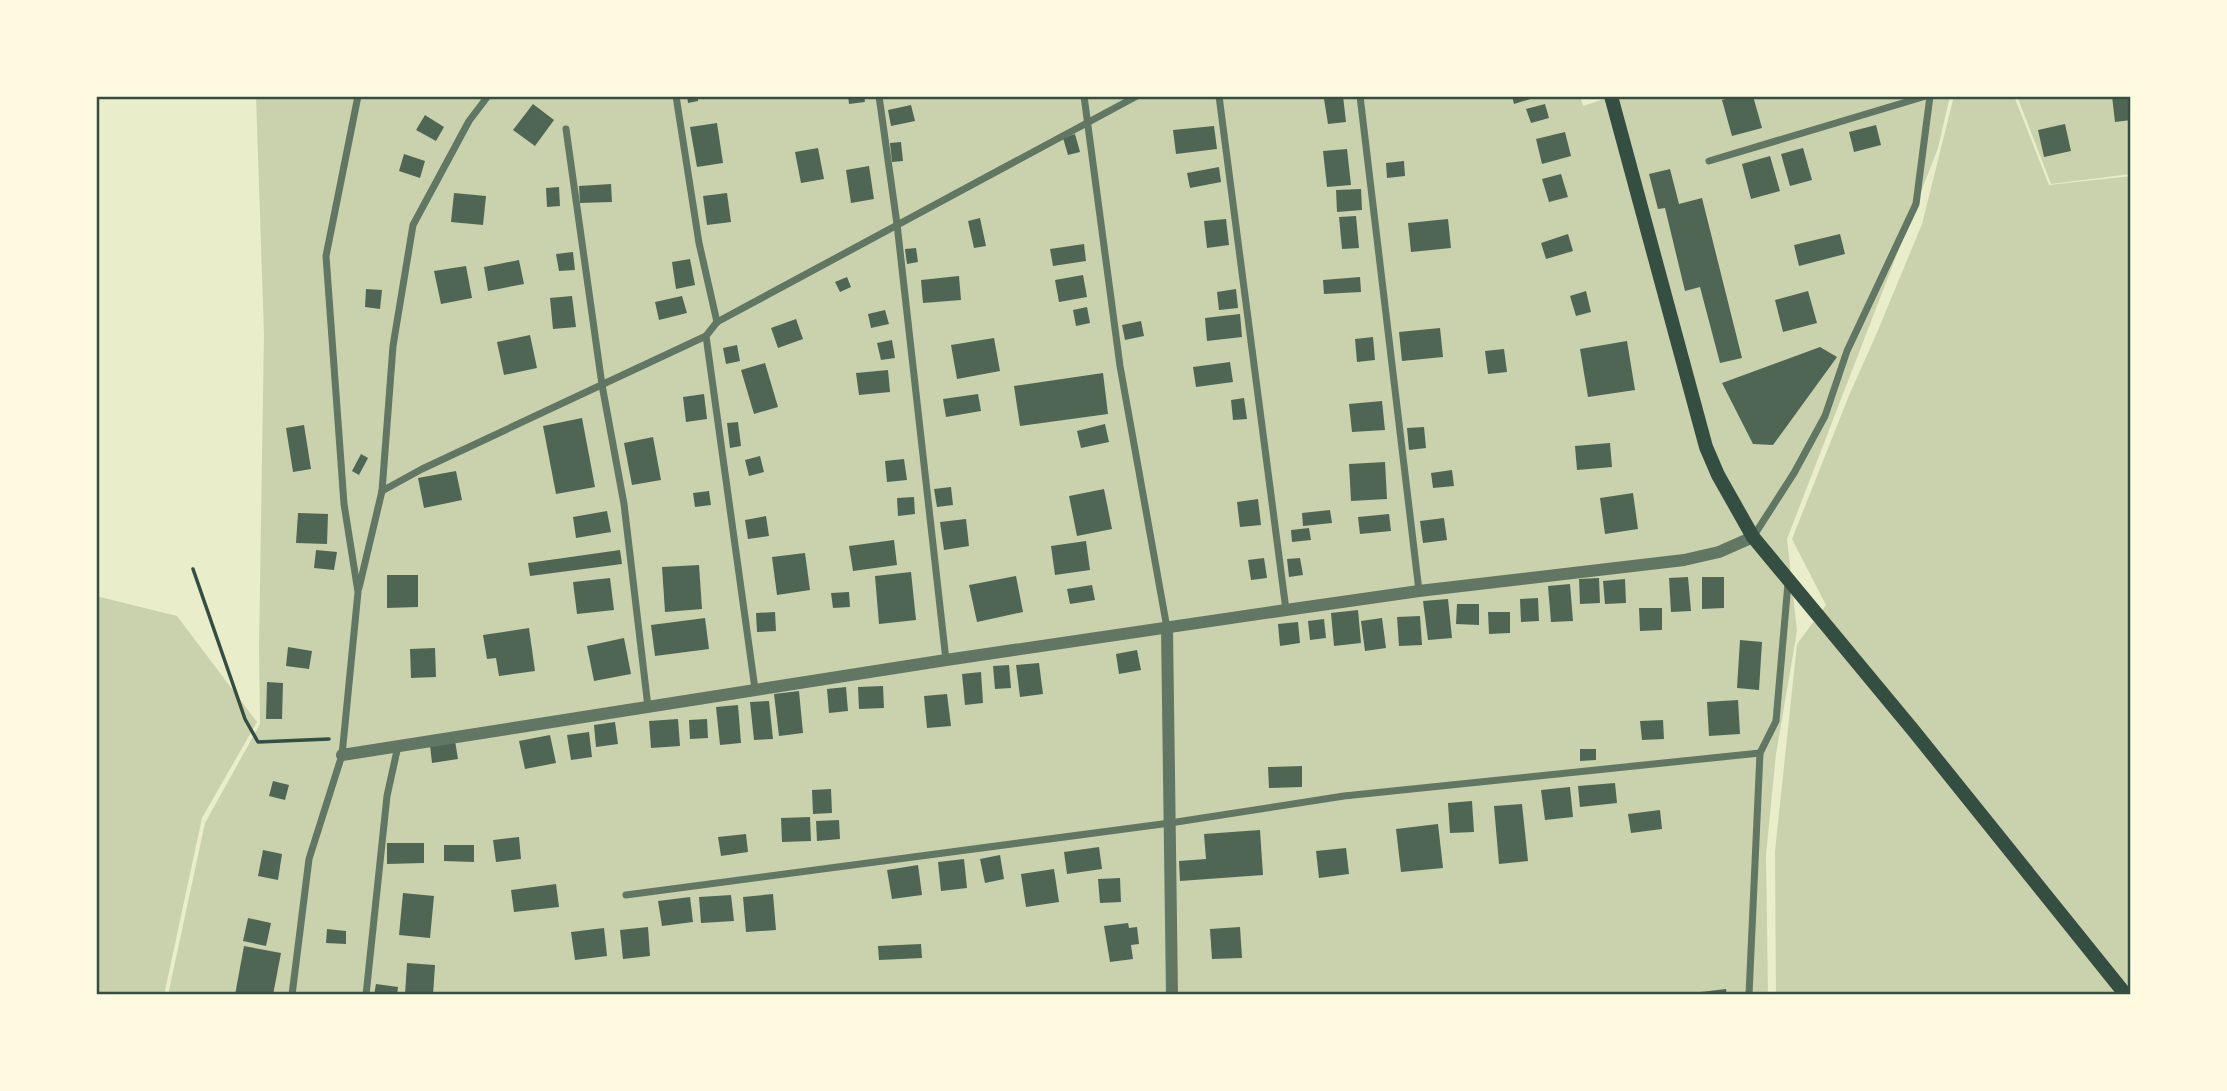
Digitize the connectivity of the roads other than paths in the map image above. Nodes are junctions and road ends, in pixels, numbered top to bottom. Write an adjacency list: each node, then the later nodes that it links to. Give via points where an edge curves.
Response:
1 (358, 96): 22 (street, via 326,256 344,505)
2 (488, 96): 18 (street, via 469,121 413,225 393,346)
3 (676, 96): 15 (street)
4 (879, 96): 14 (street)
5 (1083, 96): 11 (street)
6 (1138, 96): 11 (street)
7 (1219, 96): 23 (street)
8 (1360, 96): 21 (street)
9 (1611, 96): 19 (main road, via 1706,447)
10 (1928, 96): 13 (street); 19 (street, via 1916,204 1847,351 1825,416)
11 (1086, 123): 14 (street); 24 (street, via 1120,366)
12 (566, 129): 17 (street)
13 (1709, 161)
14 (897, 224): 15 (street); 25 (street)
15 (716, 322): 16 (street)
16 (706, 336): 17 (street); 26 (street)
17 (602, 385): 18 (street); 27 (street, via 624,504)
18 (382, 491): 22 (street)
19 (1753, 537): 20 (main road); 21 (street, via 1684,561)
20 (1788, 579): 29 (street, via 1776,721); 37 (main road)
21 (1419, 591): 23 (street)
22 (358, 592): 30 (street)
23 (1286, 610): 24 (street)
24 (1167, 628): 25 (street); 31 (street)
25 (946, 660): 26 (street)
26 (755, 690): 27 (street)
27 (649, 707): 28 (street)
28 (399, 745): 30 (street); 34 (street, via 387,796)
29 (1760, 753): 31 (street, via 1344,796); 36 (street)
30 (342, 755): 33 (street, via 309,859)
31 (1170, 823): 32 (street); 35 (street)
32 (626, 895)
33 (292, 995)
34 (366, 995)
35 (1172, 995)
36 (1749, 995)
37 (2126, 995)

